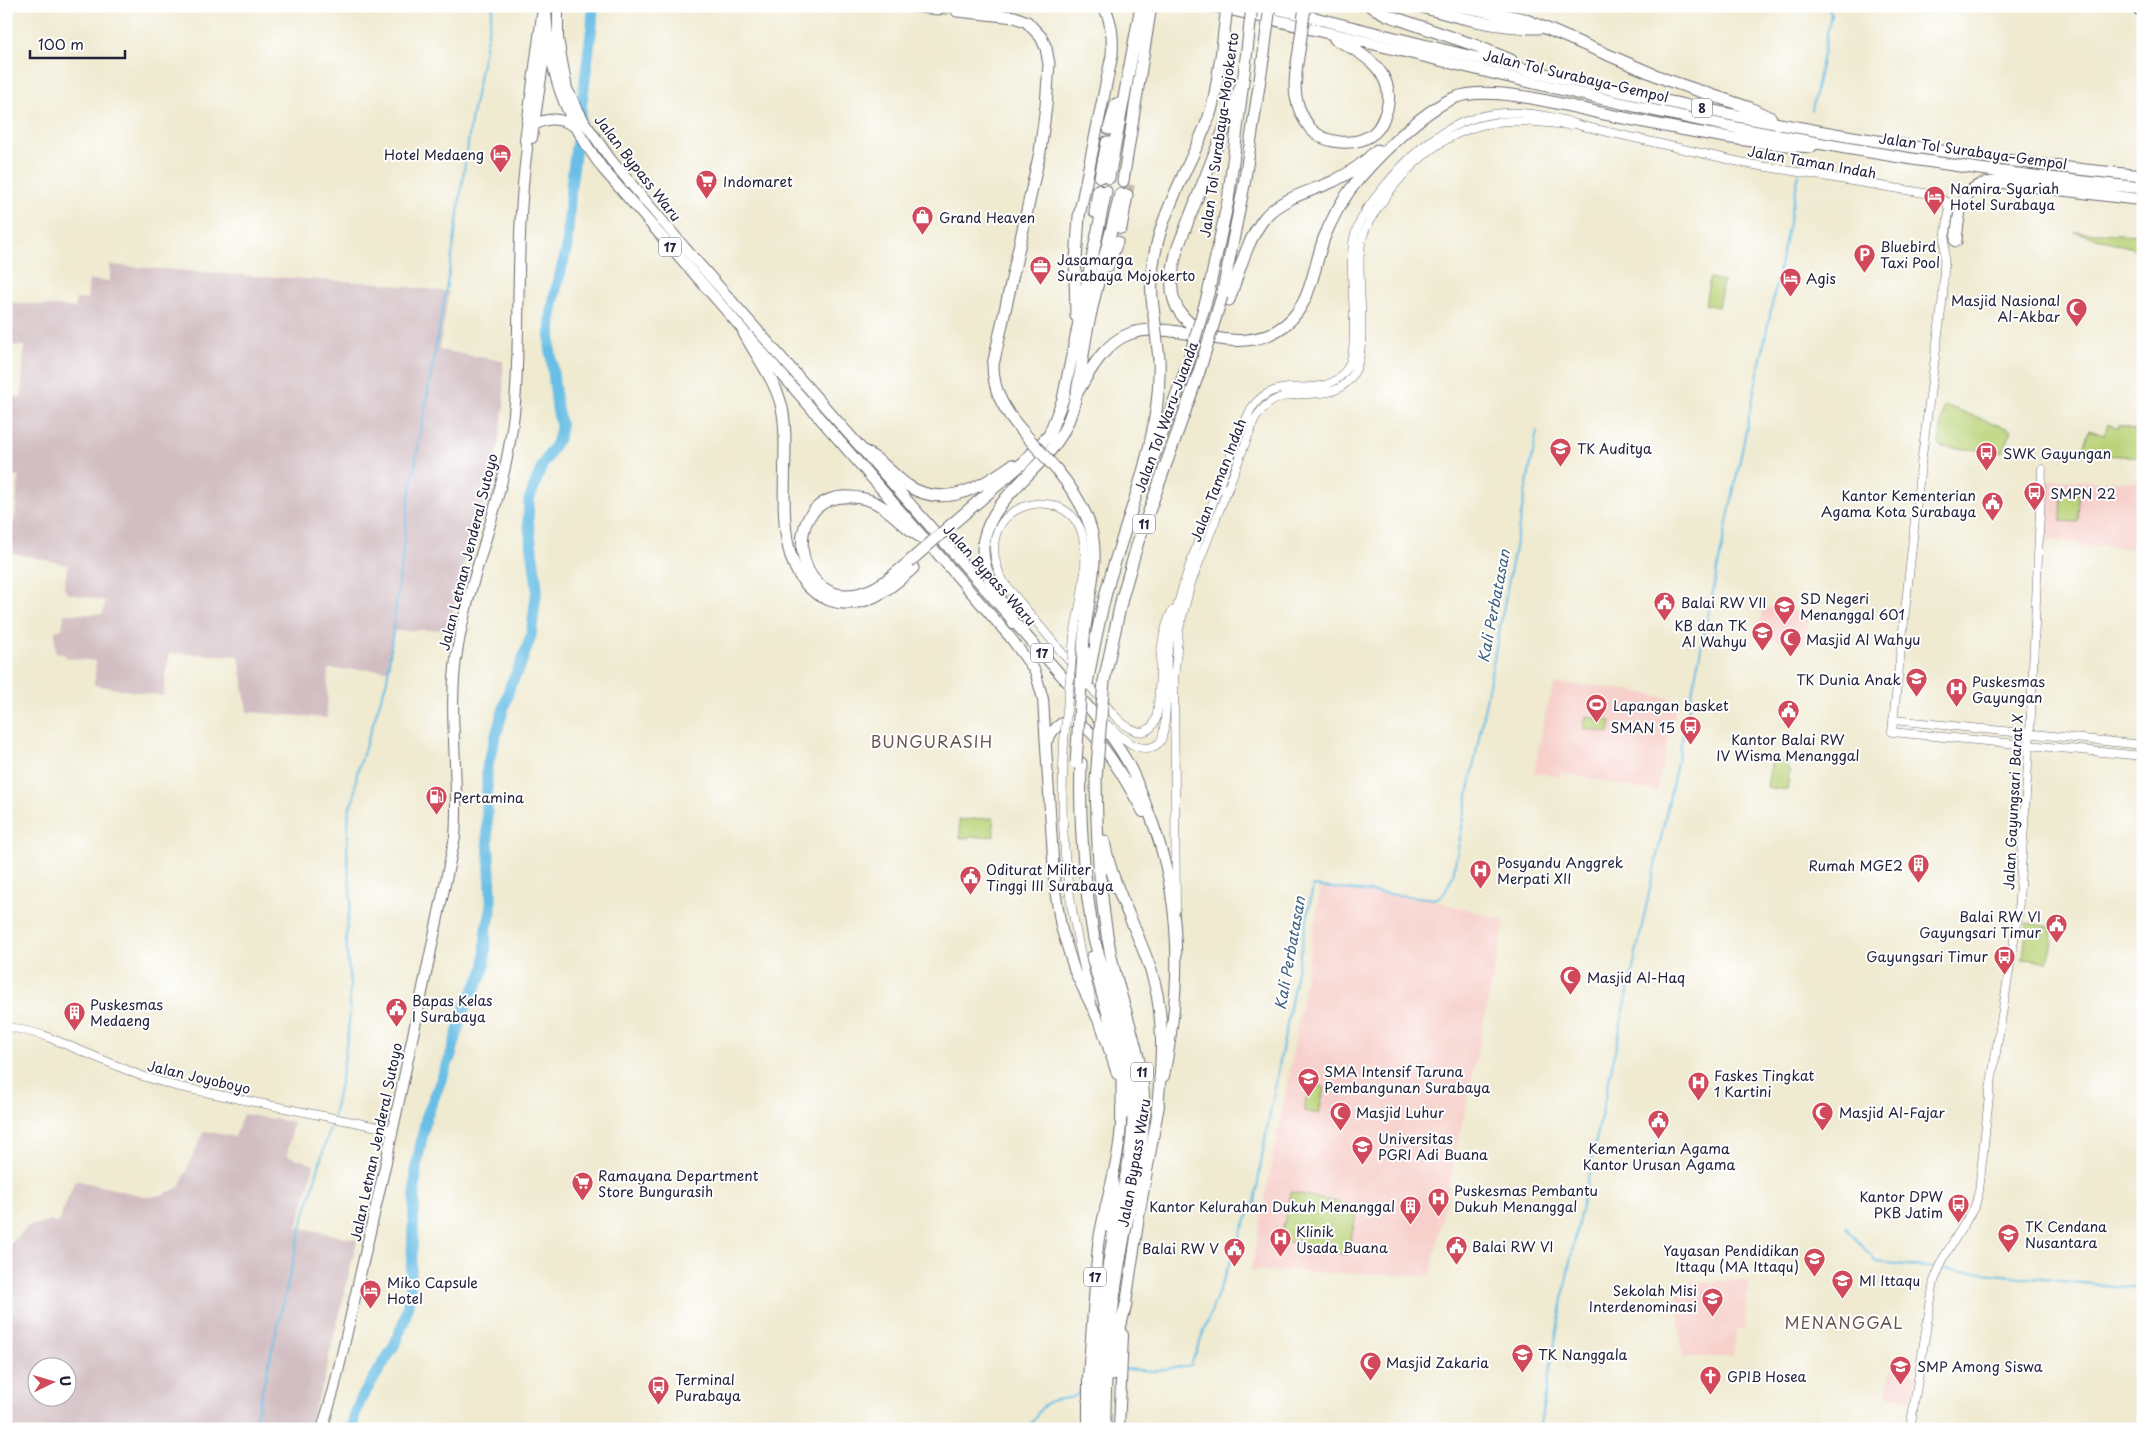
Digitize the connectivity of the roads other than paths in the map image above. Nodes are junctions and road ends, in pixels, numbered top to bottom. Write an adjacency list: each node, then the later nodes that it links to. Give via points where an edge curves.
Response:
1 (545, 6): 19 (highway, Jalan Bypass Waru / 17); 30 (highway, Jalan Letnan Jenderal Sutoyo)
2 (552, 6): 19 (highway, Jalan Letnan Jenderal Sutoyo)
3 (558, 6): 20 (highway, Jalan Bypass Waru / 17)
4 (914, 6): 14 (highway)
5 (1104, 6): 43 (highway, via 1111,20 1112,55 1079,216)
6 (1214, 6): 17 (highway, Jalan Tol Surabaya–Gempol / 8)
7 (1227, 6): 51 (highway, bridge, via 1209,115 1158,237 1151,265 1159,388 1156,414)
8 (1252, 6): 23 (highway, Jalan Tol Surabaya–Mojokerto / 11, bridge)
9 (1270, 6): 21 (highway, Jalan Tol Surabaya–Gempol / 8); 40 (highway, Jalan Tol Waru–Juanda / 11, bridge)
10 (1305, 6): 17 (highway, bridge, via 1300,44 1296,96 1302,116 1312,130 1328,139 1342,142 1360,140 1374,132 1384,119 1388,104 1388,87 1381,72 1355,48 1332,38)
11 (1370, 6): 21 (highway, via 1478,46)
12 (1419, 6): 18 (highway, via 1465,19 1519,28)
13 (1461, 6): 18 (highway, via 1524,19)
14 (938, 9)
15 (1146, 9): 22 (highway); 33 (highway)
16 (957, 11): 57 (highway, bridge, via 1015,17 1027,22 1041,36 1046,48 1049,64 1040,152 993,366 994,383 1008,414 1056,469 1080,501 1088,518 1093,535 1095,570)
17 (1291, 24): 31 (highway, Jalan Tol Surabaya–Gempol / 8, via 1602,99)
18 (1546, 28): 25 (highway, via 1667,80 1750,108)
19 (548, 31): 20 (highway, Jalan Bypass Waru / 17); 26 (highway, Jalan Letnan Jenderal Sutoyo)
20 (558, 67): 27 (highway, Jalan Bypass Waru / 17, via 562,100); 47 (highway, Jalan Bypass Waru / 17, via 589,130 624,176)
21 (1529, 69): 25 (highway, Jalan Tol Surabaya–Gempol / 8)
22 (1129, 72): 28 (highway); 29 (highway, via 1104,177)
23 (1242, 83): 44 (highway, via 1178,247 1171,277 1173,298 1184,318 1196,328); 51 (highway, Jalan Tol Surabaya–Mojokerto / 11, bridge, via 1228,200 1208,294 1186,369)
24 (1596, 112): 31 (highway, via 1794,146); 40 (highway, via 1587,105 1498,87 1466,88 1441,96 1416,114 1361,165 1334,181 1281,204 1266,216); 44 (highway, via 1549,101 1485,93 1455,97 1440,105 1389,148 1347,194 1325,237 1311,286 1294,318 1262,338)
25 (1782, 124): 32 (highway, Jalan Tol Surabaya–Gempol / 8, via 2005,161)
26 (534, 125): 27 (highway, via 552,119); 30 (highway, Jalan Letnan Jenderal Sutoyo)
27 (576, 128): 42 (highway, Jalan Bypass Waru / 17, via 596,160)
28 (1109, 129)
29 (1107, 142)
30 (527, 148): 74 (highway, Jalan Letnan Jenderal Sutoyo, via 519,246 516,386 511,435 457,650 453,679 455,837)
31 (1846, 148): 34 (highway, Jalan Tol Surabaya–Gempol / 8, via 2044,178)
32 (2143, 176)
33 (1126, 181)
34 (2143, 188)
35 (1102, 190): 43 (highway)
36 (2143, 200): 38 (highway, via 1985,183 1967,194 1963,201)
37 (1121, 228): 41 (highway, via 1124,194)
38 (1956, 241)
39 (1117, 242): 41 (highway)
40 (1225, 298): 66 (highway, Jalan Tol Waru–Juanda / 11, bridge, via 1147,513 1113,634 1104,681)
41 (1092, 309): 45 (highway)
42 (744, 333): 53 (highway, Jalan Bypass Waru / 17); 54 (highway, via 772,381 782,408 786,439 787,543 805,583 827,599 842,603 859,602 882,593)
43 (1076, 335): 46 (highway, via 1063,399)
44 (1223, 340): 45 (highway, via 1162,330 1126,335 1102,353)
45 (1075, 397): 48 (highway, via 1066,426)
46 (1054, 423): 47 (highway, via 1018,460 976,488 957,494 930,495 914,489); 52 (highway, via 1034,453)
47 (865, 452): 56 (highway, Jalan Bypass Waru / 17)
48 (1046, 455): 52 (highway); 56 (highway, via 999,508 984,540 986,568)
49 (2042, 469): 60 (street, Jalan Gayungsari Barat X)
50 (1223, 489): 55 (street, Jalan Taman Indah, via 1190,562); 59 (street, Jalan Taman Indah, via 1263,406 1283,396 1329,392 1341,386 1355,372 1361,349 1360,250 1369,212 1422,156 1453,134 1511,120 1582,126 1749,164 1936,195 1946,202 1949,217 1945,240 1944,294 1921,464); 69 (street, Jalan Taman Indah, via 1186,598 1175,660)
51 (1128, 522): 65 (highway, 11, bridge, via 1110,579 1093,652)
52 (953, 529): 54 (highway)
53 (924, 539): 54 (highway, via 885,508 857,498 840,498 825,503 813,513 805,527 802,552 807,570 820,584 835,592 869,591); 61 (highway, Jalan Bypass Waru / 17, via 1031,664 1040,685)
54 (911, 565)
55 (1177, 602): 57 (street, via 1167,622 1161,649 1154,725 1146,730 1132,730 1114,715 1005,584 993,555 994,539 1006,518 1020,508 1044,504 1058,508 1074,518 1081,531 1085,568); 58 (street, via 1168,657 1162,740 1155,746 1139,747 1125,740)
56 (1014, 622): 58 (highway, Jalan Bypass Waru / 17)
57 (1079, 636): 65 (highway, bridge); 70 (street, bridge, via 1064,741 1063,806 1067,876 1076,938)
58 (1094, 714): 68 (highway, Jalan Bypass Waru / 17, via 1129,765)
59 (1893, 720): 60 (street); 62 (street, via 1892,732)
60 (2030, 734): 62 (street, Jalan Gayungsari Barat X); 63 (street)
61 (1046, 742): 68 (highway, via 1056,727 1065,722 1076,722 1088,729 1114,764); 70 (highway, Jalan Bypass Waru / 17, via 1060,927 1074,972)
62 (2029, 745): 64 (street); 86 (street, Jalan Gayungsari Barat X, via 2018,915 1989,1096 1979,1192 1975,1206 1938,1270 1931,1291)
63 (2143, 745)
64 (2143, 756)
65 (1078, 763): 67 (highway, Jalan Tol Waru–Juanda / 11)
66 (1096, 795): 72 (highway, via 1110,869 1154,982 1162,1040); 78 (highway, Jalan Tol Waru–Juanda / 11, via 1107,932 1138,1050 1144,1108 1140,1153 1115,1288)
67 (1082, 836): 73 (highway, via 1081,876 1088,935 1119,1054); 76 (highway, Jalan Tol Waru–Juanda / 11, via 1094,939 1125,1042 1132,1092 1130,1152)
68 (1157, 836): 69 (highway, Jalan Bypass Waru / 17)
69 (1176, 921): 72 (highway, Jalan Bypass Waru / 17, via 1176,987 1170,1047)
70 (1095, 1015): 73 (highway, Jalan Bypass Waru / 17, via 1113,1056)
71 (6, 1026): 74 (street, Jalan Joyoboyo, via 43,1035 139,1076 175,1086)
72 (1157, 1112): 77 (highway, Jalan Bypass Waru / 17)
73 (1122, 1116): 75 (highway, Jalan Bypass Waru / 17)
74 (393, 1130): 80 (highway, Jalan Letnan Jenderal Sutoyo)
75 (1113, 1180): 76 (highway); 78 (highway, Jalan Bypass Waru / 17, via 1098,1245)
76 (1106, 1279): 78 (highway, Jalan Tol Waru–Juanda / 11)
77 (1126, 1304): 78 (highway)
78 (1105, 1367): 79 (highway, Jalan Tol Waru–Juanda / 11); 79 (highway)
79 (1105, 1384): 81 (highway); 82 (highway, Jalan Tol Waru–Juanda / 11); 83 (highway, Jalan Tol Waru–Juanda / 11); 84 (highway); 85 (highway)
80 (322, 1429)
81 (1088, 1429)
82 (1097, 1429)
83 (1105, 1429)
84 (1112, 1429)
85 (1119, 1429)
86 (1910, 1429)

